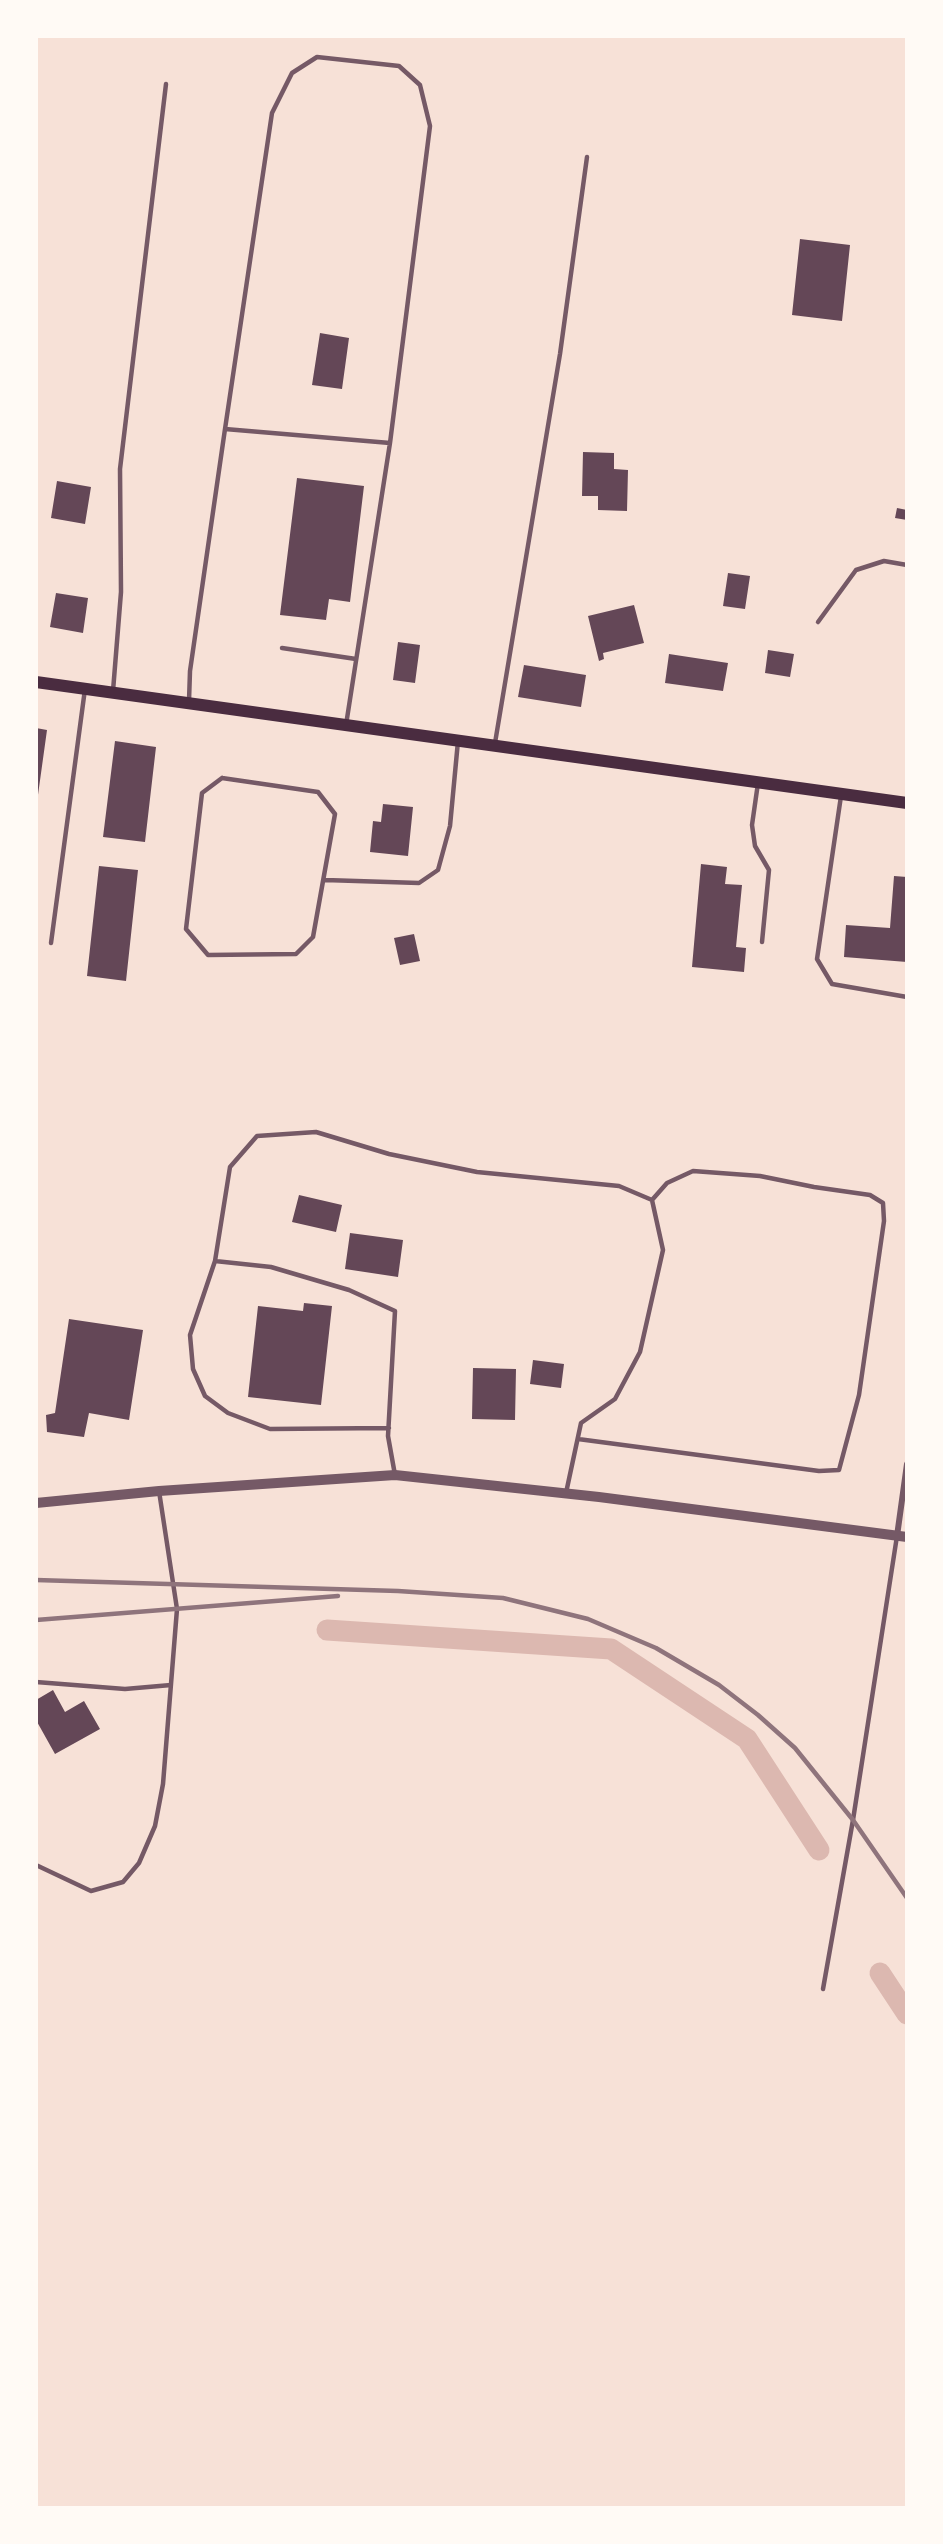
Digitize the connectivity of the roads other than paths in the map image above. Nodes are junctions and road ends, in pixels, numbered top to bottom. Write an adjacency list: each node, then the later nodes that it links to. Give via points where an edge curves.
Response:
1 (166, 84): 11 (lane, via 120,469 121,592)
2 (587, 157): 15 (lane, via 558,366)
3 (225, 429): 4 (lane); 4 (lane, via 272,113 292,73 317,57 399,66 420,85 430,126); 12 (lane, via 190,671)
4 (390, 442): 8 (lane)
5 (907, 565): 6 (lane, via 884,561 856,570)
6 (818, 622)
7 (282, 648): 8 (lane)
8 (356, 659): 13 (lane)
9 (36, 682): 10 (main road)
10 (85, 689): 11 (main road); 21 (lane)
11 (113, 693): 12 (main road)
12 (189, 704): 13 (main road)
13 (346, 725): 14 (main road)
14 (458, 741): 15 (main road); 19 (lane, via 450,826 438,870 419,882)
15 (494, 746): 16 (main road)
16 (758, 783): 17 (main road); 20 (lane, via 752,825 755,846 769,870)
17 (841, 794): 18 (main road); 22 (lane, via 817,959 832,984)
18 (907, 803)
19 (325, 880): 19 (lane, via 313,937 296,954 208,955 186,929 202,793 222,778 318,792 335,814)
20 (762, 942)
21 (51, 943)
22 (907, 997)
23 (652, 1200): 24 (lane, via 619,1186 477,1172 389,1154 316,1132 257,1136 230,1167); 26 (lane, via 663,1250 640,1352 615,1399 581,1423); 26 (lane, via 667,1183 693,1171 760,1176 870,1195 883,1203 884,1221 859,1395 839,1470 819,1471)
24 (215, 1261): 25 (lane, via 271,1267 349,1290 395,1311); 25 (lane, via 190,1335 193,1369 205,1396 228,1413 270,1429)
25 (389, 1428): 28 (lane)
26 (578, 1439): 30 (lane)
27 (907, 1464): 32 (street)
28 (395, 1475): 29 (street); 30 (street)
29 (159, 1491): 31 (street); 34 (lane, via 177,1609)
30 (566, 1493): 32 (street)
31 (36, 1503)
32 (902, 1537): 36 (lane)
33 (36, 1682): 34 (lane, via 125,1689)
34 (171, 1685): 35 (lane, via 163,1784 155,1826 139,1863 123,1882 92,1891)
35 (36, 1865)
36 (823, 1989)

